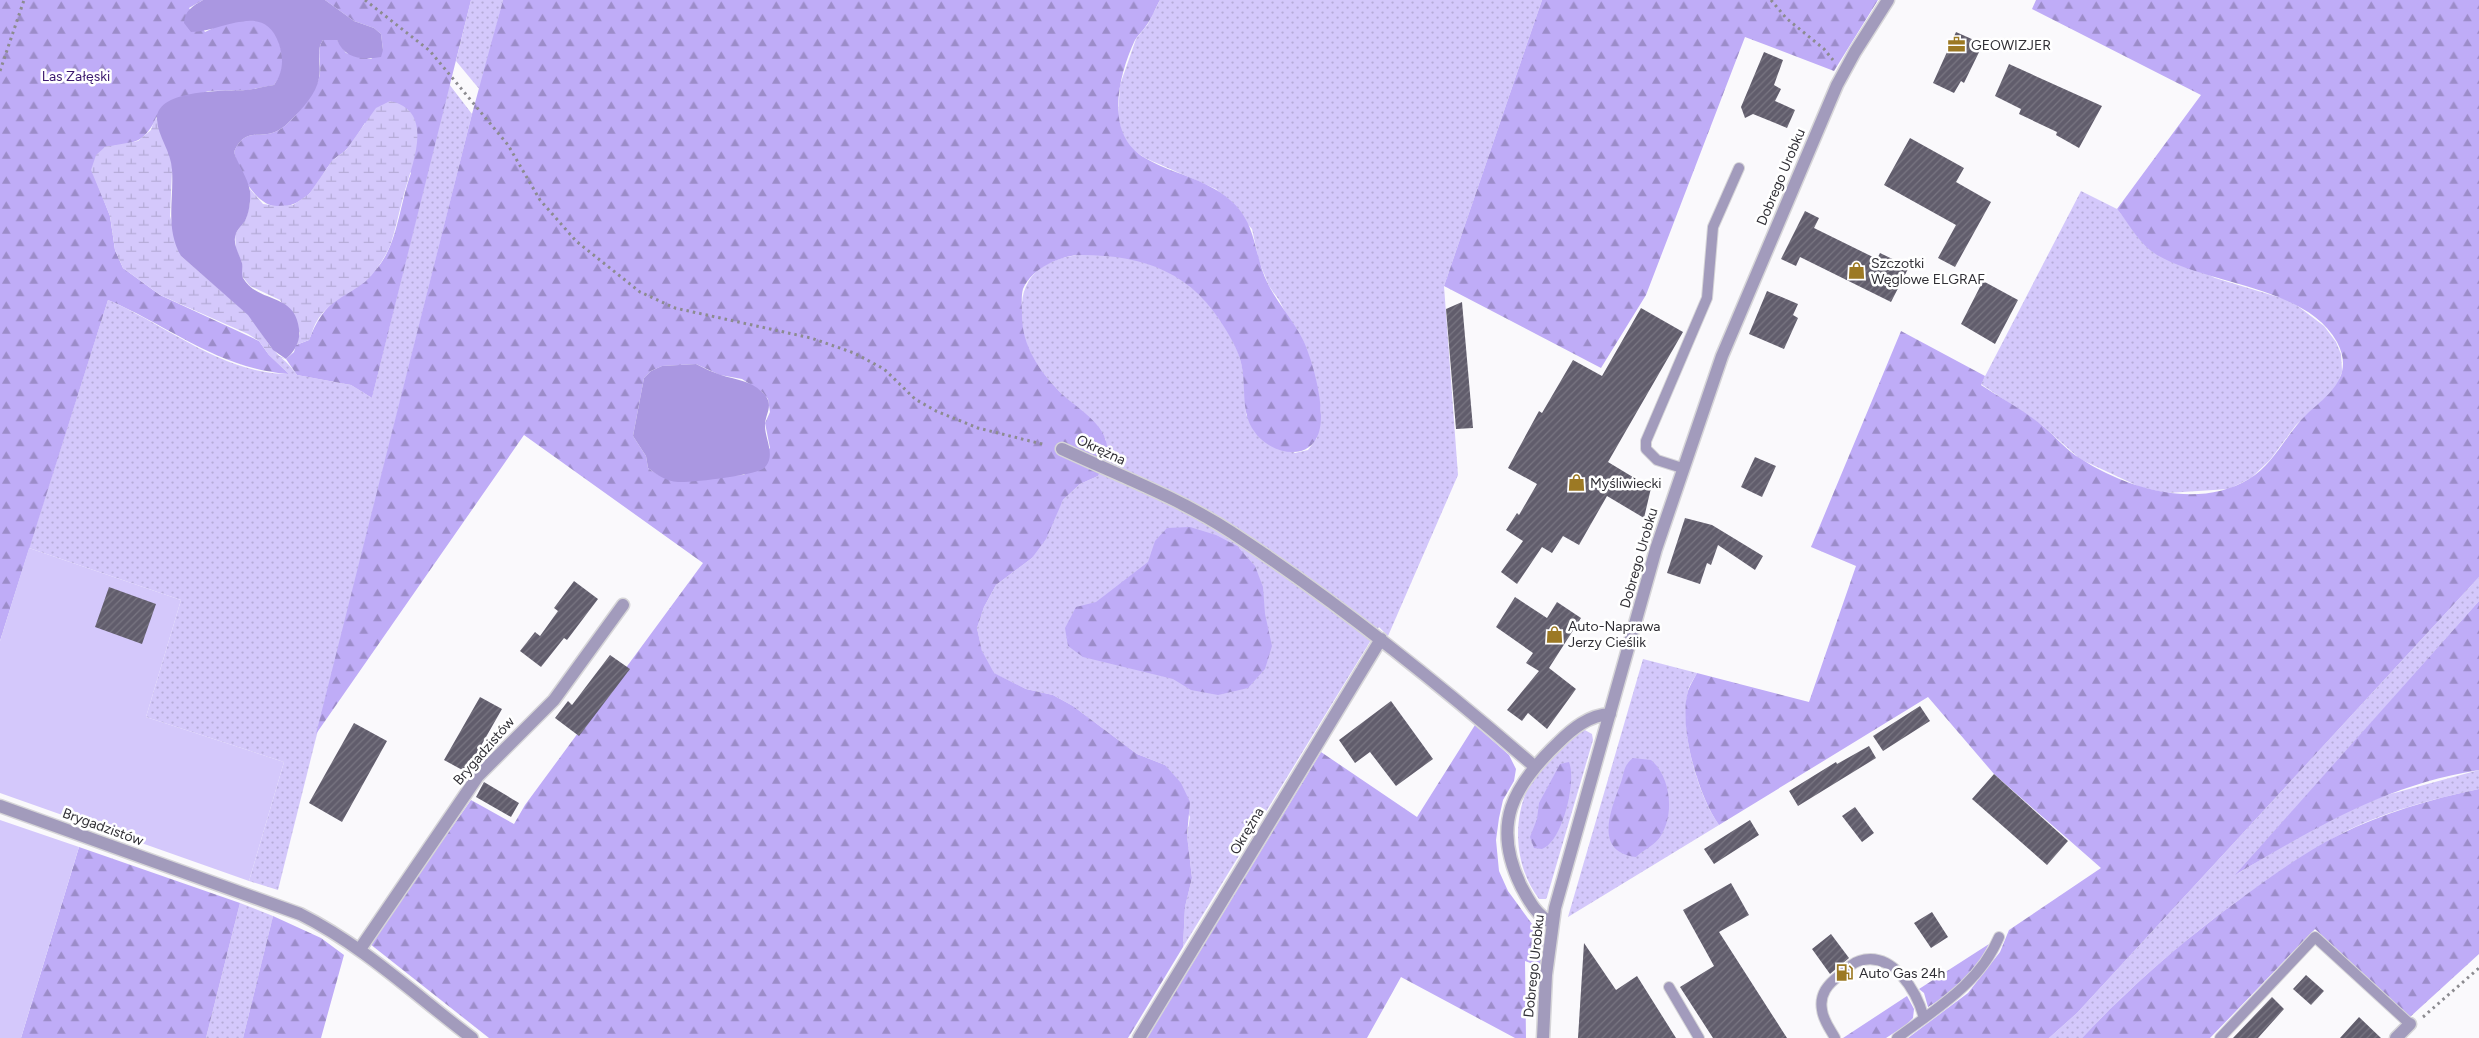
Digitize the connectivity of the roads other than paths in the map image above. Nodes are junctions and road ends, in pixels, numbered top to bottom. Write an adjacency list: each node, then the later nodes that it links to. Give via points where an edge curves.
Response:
1 (1888, 0): 4 (street, Dobrego Urobku, via 1843,74 1735,324)
2 (1739, 168): 4 (lane, via 1713,227 1705,304 1646,441 1646,449 1657,460)
3 (1062, 448): 6 (street, Okrężna, via 1230,532)
4 (1682, 468): 7 (street, Dobrego Urobku)
5 (623, 604): 12 (street, Brygadzistów, via 554,700 478,776)
6 (1381, 639): 8 (street, Okrężna); 17 (street, Okrężna)
7 (1610, 714): 8 (street, via 1599,714 1574,728); 10 (street, Dobrego Urobku)
8 (1534, 766): 10 (street, via 1517,790 1513,803 1509,852 1530,904 1542,918)
9 (0, 806): 12 (street, Brygadzistów, via 300,914)
10 (1552, 923): 18 (street, Dobrego Urobku)
11 (1999, 937): 14 (lane, via 1994,950 1962,990)
12 (360, 949): 16 (street, Brygadzistów)
13 (1669, 987): 19 (lane)
14 (1924, 1018): 20 (lane, via 1914,992 1895,970 1871,959 1858,962 1830,982 1823,992 1822,1010); 21 (lane)
15 (2410, 1024): 22 (lane, via 2315,937); 23 (street)
16 (472, 1038)
17 (1139, 1038)
18 (1543, 1038)
19 (1699, 1038)
20 (1835, 1038)
21 (1897, 1038)
22 (2220, 1038)
23 (2396, 1038)

